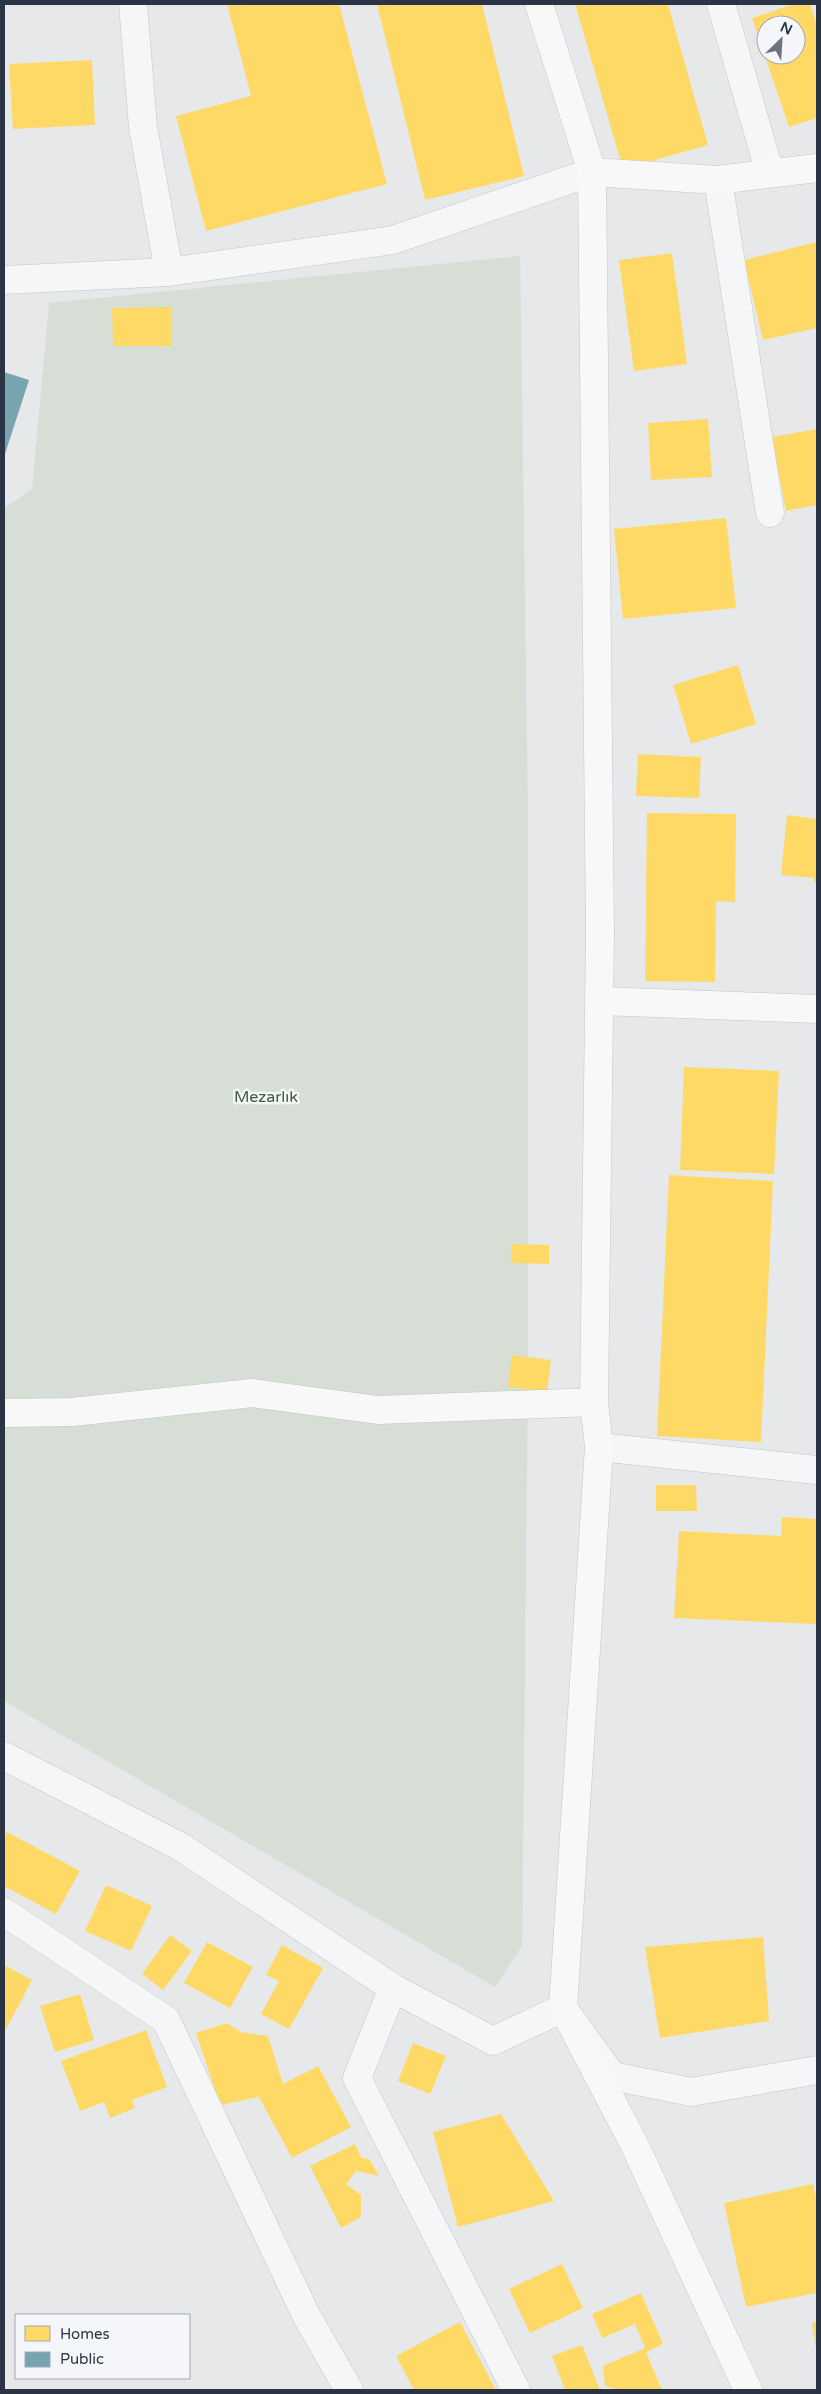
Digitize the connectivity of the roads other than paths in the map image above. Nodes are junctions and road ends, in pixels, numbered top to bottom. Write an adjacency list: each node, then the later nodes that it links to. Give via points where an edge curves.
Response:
1 (133, 4): 8 (street, via 143,127)
2 (539, 4): 5 (main road)
3 (721, 4): 6 (street)
4 (817, 168): 6 (main road)
5 (592, 172): 7 (main road); 8 (street, via 393,240); 11 (main road)
6 (770, 173): 7 (main road)
7 (718, 180): 10 (street)
8 (169, 272): 9 (street)
9 (4, 280)
10 (770, 513)
11 (600, 1001): 12 (main road); 13 (main road)
12 (817, 1008)
13 (594, 1402): 14 (main road, via 378,1410 252,1393 72,1412); 15 (main road)
14 (4, 1413)
15 (599, 1448): 16 (street); 20 (main road)
16 (817, 1470)
17 (4, 1756): 19 (street, via 181,1847)
18 (4, 1912): 22 (street, via 166,2020 306,2315)
19 (393, 1988): 20 (street, via 493,2041); 23 (street, via 357,2078)
20 (563, 2008): 21 (street, via 612,2076 691,2092); 24 (main road, via 635,2146)
21 (817, 2070)
22 (349, 2390)
23 (516, 2390)
24 (748, 2390)

